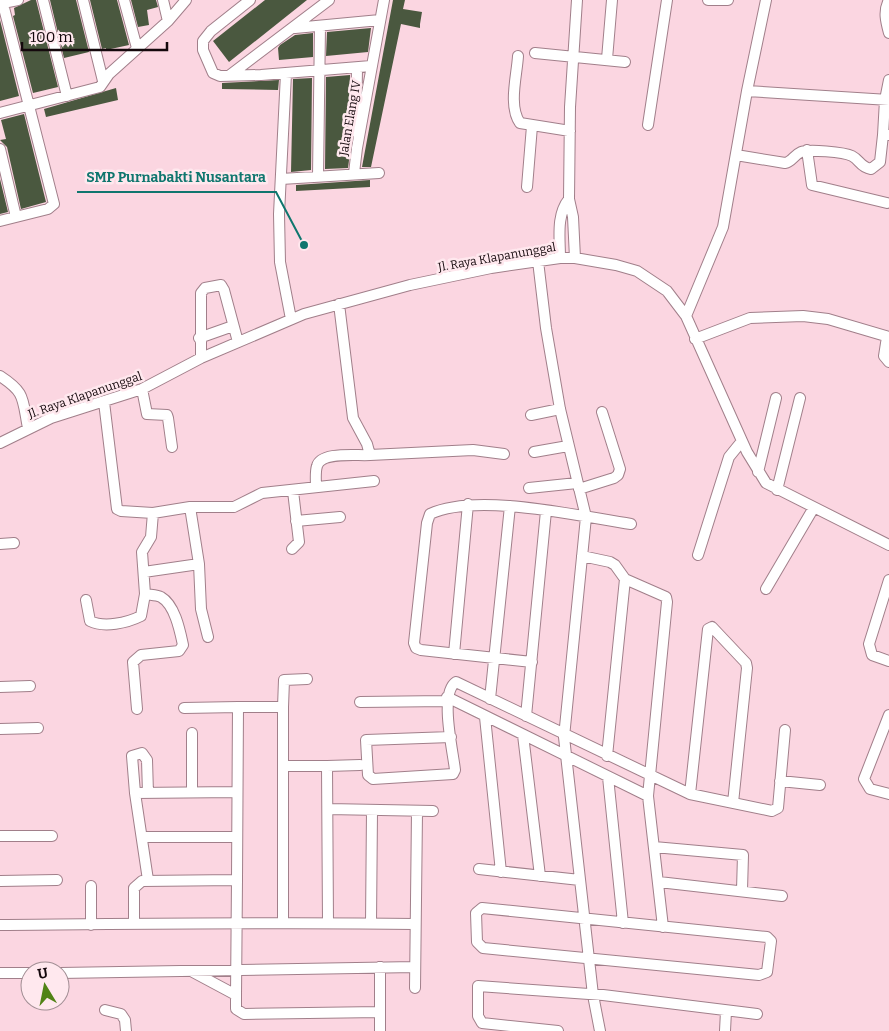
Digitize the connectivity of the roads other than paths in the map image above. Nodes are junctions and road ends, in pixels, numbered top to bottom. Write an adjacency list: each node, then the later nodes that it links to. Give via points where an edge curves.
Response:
1 (18, 0): 17 (street)
2 (43, 0): 37 (street)
3 (83, 0): 35 (street)
4 (124, 0): 23 (street)
5 (163, 0): 19 (street)
6 (186, 0): 19 (street)
7 (250, 0): 33 (street, via 203,41 212,74)
8 (329, 0): 21 (street)
9 (384, 0): 18 (street, Jalan Elang IV)
10 (574, 0): 26 (street)
11 (612, 0): 27 (street)
12 (667, 0): 41 (street)
13 (708, 0): 14 (street)
14 (728, 0)
15 (765, 0): 36 (street)
16 (889, 0): 22 (street, via 885,18)
17 (3, 2): 39 (street)
18 (380, 20): 20 (street); 29 (street, Jalan Elang IV)
19 (168, 21): 23 (street)
20 (320, 26): 21 (street); 31 (street)
21 (295, 28): 33 (street)
22 (889, 33)
23 (137, 48): 35 (street)
24 (535, 53): 26 (street)
25 (518, 56): 42 (street, via 515,116 520,123)
26 (572, 58): 27 (street); 43 (street)
27 (607, 59): 28 (street)
28 (625, 62)
29 (371, 66): 30 (street); 45 (street, Jalan Elang IV)
30 (357, 68): 31 (street); 45 (street)
31 (321, 71): 32 (street); 51 (street)
32 (286, 74): 33 (street); 52 (street)
33 (230, 75)
34 (889, 80): 38 (street)
35 (103, 81): 37 (street, via 94,90)
36 (747, 91): 38 (street); 48 (street)
37 (66, 96): 39 (street)
38 (887, 100): 44 (street)
39 (28, 106): 40 (street); 56 (street, via 54,204 48,209)
40 (0, 113)
41 (648, 125)
42 (532, 126): 43 (street); 53 (street)
43 (570, 131): 54 (street)
44 (886, 135): 47 (street, via 880,162 870,168 864,168 850,155)
45 (356, 148): 49 (street, Jalan Elang IV)
46 (0, 150): 56 (street)
47 (807, 150): 48 (street, via 785,164); 55 (street, via 812,185)
48 (736, 155): 62 (street, via 723,227)
49 (354, 173): 50 (street); 51 (street)
50 (379, 173)
51 (318, 176): 52 (street)
52 (281, 179): 63 (street, via 280,262)
53 (527, 187)
54 (569, 199): 58 (street, via 559,219); 59 (street)
55 (887, 203)
56 (16, 217): 57 (street)
57 (0, 221)
58 (560, 258): 59 (street, Jl. Raya Klapanunggal); 60 (street, Jl. Raya Klapanunggal)
59 (575, 258): 62 (street, Jl. Raya Klapanunggal, via 616,264 637,271 667,291)
60 (538, 261): 61 (street, Jl. Raya Klapanunggal, via 410,285); 76 (street)
61 (340, 304): 63 (street, Jl. Raya Klapanunggal); 86 (street, via 353,418)
62 (686, 316): 67 (street, Jl. Raya Klapanunggal)
63 (291, 319): 68 (street, Jl. Raya Klapanunggal)
64 (233, 326): 66 (street); 66 (street, via 221,285 205,288 201,293); 68 (street)
65 (888, 337): 67 (street, via 828,319 803,316 750,318); 70 (street, via 884,356)
66 (199, 338): 69 (street)
67 (695, 339): 80 (street, Jl. Raya Klapanunggal)
68 (238, 342): 69 (street, Jl. Raya Klapanunggal)
69 (201, 358): 72 (street, Jl. Raya Klapanunggal)
70 (889, 362)
71 (0, 376): 79 (street, via 21,393)
72 (142, 389): 75 (street, Jl. Raya Klapanunggal); 83 (street, via 147,414 166,415 168,418)
73 (776, 398): 87 (street)
74 (800, 398): 92 (street)
75 (104, 402): 79 (street, Jl. Raya Klapanunggal); 99 (street, via 117,508)
76 (560, 409): 78 (street); 82 (street)
77 (602, 412): 89 (street, via 620,469 614,478)
78 (531, 415)
79 (28, 428): 81 (street, Jl. Raya Klapanunggal)
80 (742, 441): 87 (street, Jl. Raya Klapanunggal); 108 (street, via 729,457)
81 (0, 443)
82 (568, 446): 84 (street); 89 (street)
83 (172, 447)
84 (534, 452)
85 (504, 454): 86 (street, via 473,450)
86 (370, 455): 90 (street, via 329,456 321,460 317,465)
87 (758, 472): 92 (street, Jl. Raya Klapanunggal)
88 (374, 481): 90 (street)
89 (578, 486): 91 (street); 101 (street)
90 (316, 487): 93 (street)
91 (528, 488)
92 (777, 490): 97 (street, Jl. Raya Klapanunggal)
93 (294, 491): 96 (street, via 262,493 234,507); 102 (street)
94 (468, 504): 95 (street); 118 (street); 118 (street, via 430,514 414,643 421,650)
95 (510, 506): 98 (street); 119 (street)
96 (190, 508): 99 (street); 110 (street)
97 (813, 509): 106 (street, Jl. Raya Klapanunggal); 114 (street)
98 (546, 511): 101 (street); 121 (street)
99 (152, 513): 111 (street, via 151,537 142,552)
100 (340, 517): 102 (street)
101 (586, 517): 103 (street); 109 (street)
102 (296, 521): 107 (street, via 299,542)
103 (630, 524)
104 (0, 544): 105 (street)
105 (14, 544)
106 (889, 545)
107 (292, 549)
108 (698, 555)
109 (582, 556): 112 (street, via 610,562); 140 (street)
110 (199, 564): 111 (street); 117 (street, via 201,609)
111 (144, 572): 115 (street)
112 (625, 579): 143 (street); 147 (street, via 666,597 667,602)
113 (889, 580): 120 (street, via 869,644 872,654)
114 (766, 588)
115 (145, 594): 116 (street, via 141,616 132,621 113,623 90,621); 131 (street, via 160,596 167,602 183,645 179,651 141,655 133,662)
116 (86, 600)
117 (208, 636)
118 (454, 654): 119 (street)
119 (493, 658): 121 (street); 126 (street)
120 (889, 661)
121 (532, 662): 133 (street)
122 (307, 678): 128 (street, via 284,680)
123 (30, 686): 124 (street)
124 (0, 687)
125 (447, 699): 126 (street, via 456,682); 127 (street); 134 (street); 141 (street)
126 (490, 699): 133 (street)
127 (360, 702)
128 (283, 706): 129 (street); 145 (street)
129 (238, 707): 130 (street); 153 (street)
130 (184, 708)
131 (137, 709)
132 (889, 714): 156 (street, via 864,779 870,788)
133 (526, 716): 140 (street)
134 (485, 717): 139 (street); 169 (street)
135 (38, 728): 136 (street)
136 (0, 729)
137 (785, 730): 149 (street)
138 (192, 733): 152 (street)
139 (523, 735): 142 (street); 170 (street)
140 (565, 735): 142 (street); 143 (street)
141 (451, 737): 141 (street, via 454,770 451,775 368,776 366,740)
142 (566, 754): 148 (street); 174 (street)
143 (608, 756): 147 (street)
144 (360, 765): 146 (street)
145 (283, 766): 146 (street); 181 (street)
146 (327, 766): 159 (street)
147 (648, 774): 155 (street); 157 (street)
148 (608, 777): 157 (street); 184 (street)
149 (780, 781): 150 (street); 158 (street, via 778,808 775,810)
150 (820, 785)
151 (148, 792): 152 (street); 154 (street); 154 (street, via 147,760 142,753 132,756)
152 (192, 792): 153 (street)
153 (237, 792): 165 (street)
154 (135, 793): 166 (street)
155 (690, 794): 158 (street); 158 (street, via 708,629 712,627 748,668)
156 (889, 794)
157 (648, 796): 167 (street)
158 (732, 803)
159 (328, 809): 160 (street); 182 (street)
160 (372, 811): 162 (street); 183 (street)
161 (433, 811): 162 (street)
162 (417, 812): 188 (street)
163 (0, 836): 164 (street)
164 (52, 836)
165 (237, 836): 166 (street); 173 (street)
166 (142, 837): 172 (street)
167 (654, 847): 176 (street); 178 (street, via 743,855)
168 (479, 869): 169 (street)
169 (502, 872): 170 (street)
170 (540, 876): 174 (street)
171 (57, 880): 175 (street)
172 (148, 880): 173 (street); 186 (street, via 137,883 134,888)
173 (237, 880): 187 (street)
174 (580, 880): 180 (street)
175 (0, 881)
176 (659, 882): 178 (street); 190 (street)
177 (91, 886): 185 (street)
178 (742, 890): 179 (street)
179 (782, 896)
180 (586, 920): 184 (street); 191 (street); 191 (street, via 482,908 476,913 477,942 483,948)
181 (284, 922): 182 (street); 187 (street)
182 (328, 923): 183 (street)
183 (371, 923): 188 (street)
184 (624, 923): 190 (street)
185 (91, 924): 186 (street); 189 (street)
186 (134, 924): 187 (street)
187 (238, 924): 194 (street)
188 (415, 924): 193 (street)
189 (0, 925)
190 (663, 927): 191 (street, via 768,937 771,940 768,972 760,975)
191 (590, 958): 201 (street)
192 (380, 967): 193 (street); 194 (street); 203 (street)
193 (415, 967): 199 (street)
194 (238, 970): 195 (street); 200 (street)
195 (192, 972): 198 (street); 200 (street)
196 (0, 973): 197 (street)
197 (20, 973)
198 (70, 973)
199 (415, 988)
200 (236, 995): 203 (street, via 236,1009 244,1014)
201 (593, 996): 204 (street); 208 (street, via 478,986 478,1016 482,1023); 209 (street)
202 (105, 1010): 206 (street, via 121,1014)
203 (380, 1012): 207 (street)
204 (726, 1012): 205 (street); 210 (street)
205 (757, 1014)
206 (126, 1031)
207 (380, 1031)
208 (558, 1031)
209 (600, 1031)
210 (725, 1031)

